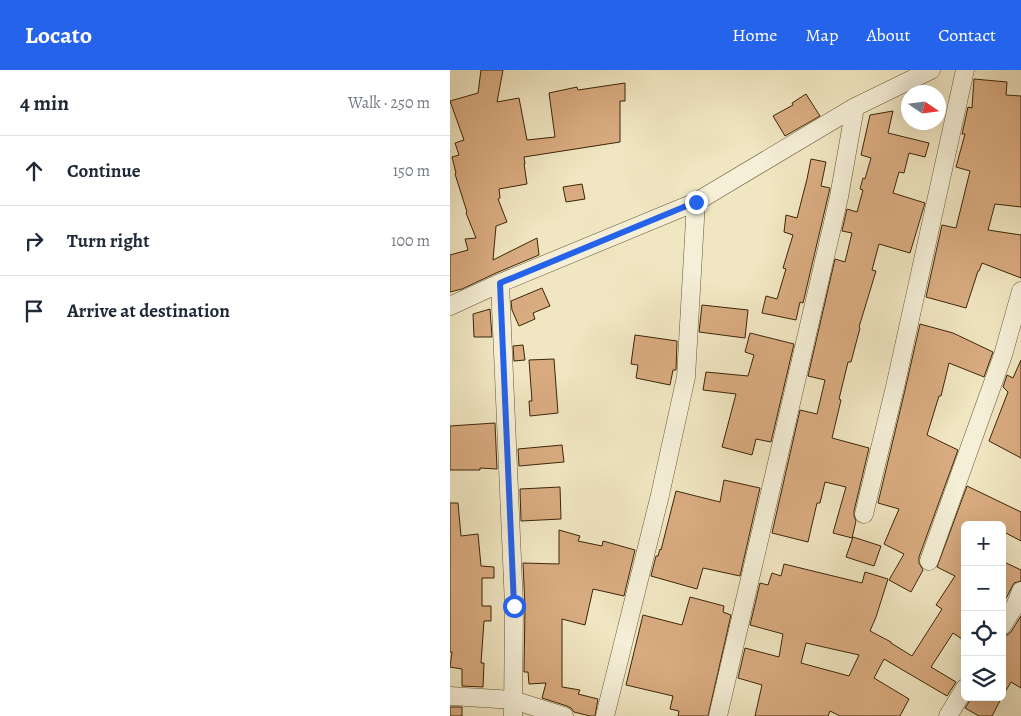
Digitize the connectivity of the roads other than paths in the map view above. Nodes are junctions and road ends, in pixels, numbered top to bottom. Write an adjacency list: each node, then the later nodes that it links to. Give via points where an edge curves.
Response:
1 (931, 70): 3 (street)
2 (965, 70): 8 (street)
3 (854, 107): 4 (street); 17 (street, via 839,197)
4 (696, 202): 5 (street); 16 (street, via 686,377)
5 (500, 283): 7 (street); 14 (street, via 514,606)
6 (1021, 291): 9 (street, via 1003,355)
7 (450, 306)
8 (864, 514)
9 (930, 561)
10 (1021, 591): 11 (street)
11 (1006, 620)
12 (961, 695): 18 (street)
13 (450, 696): 14 (street)
14 (513, 708): 15 (street)
15 (564, 716)
16 (605, 716)
17 (718, 716)
18 (948, 716)

